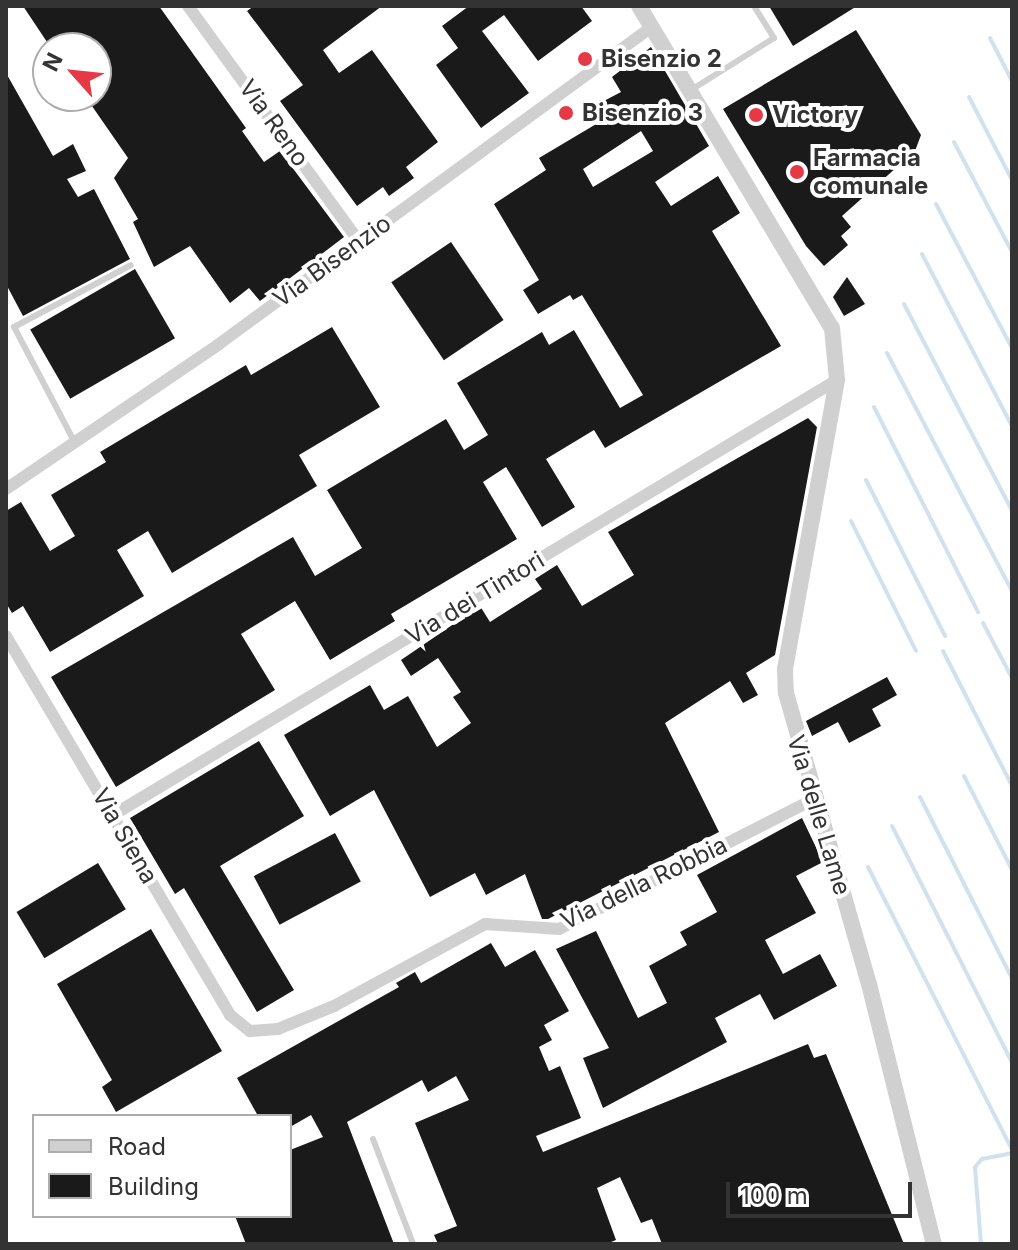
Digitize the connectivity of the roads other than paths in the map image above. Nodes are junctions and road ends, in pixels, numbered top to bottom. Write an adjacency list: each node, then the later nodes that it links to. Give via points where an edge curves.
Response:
1 (188, 6): 6 (street, Via Reno)
2 (639, 6): 4 (street, Via delle Lame)
3 (754, 6): 5 (lane, via 774,38)
4 (653, 26): 5 (street, Via delle Lame); 6 (street, Via Bisenzio)
5 (691, 90): 8 (street, Via delle Lame, via 827,318)
6 (359, 241): 9 (street, Via Bisenzio)
7 (131, 265): 9 (lane, via 14,327)
8 (837, 380): 12 (street, Via delle Lame, via 785,669 791,726); 13 (street, Via dei Tintori)
9 (75, 443): 10 (street, Via Bisenzio)
10 (6, 488)
11 (6, 636): 13 (street, Via Siena)
12 (814, 799): 14 (street, Via della Robbia, via 559,929 485,924 334,1006 278,1029); 17 (street, Via delle Lame, via 869,984)
13 (113, 815): 14 (street, Via Siena, via 230,1015)
14 (250, 1031)
15 (373, 1139): 16 (lane)
16 (413, 1244)
17 (934, 1244)

